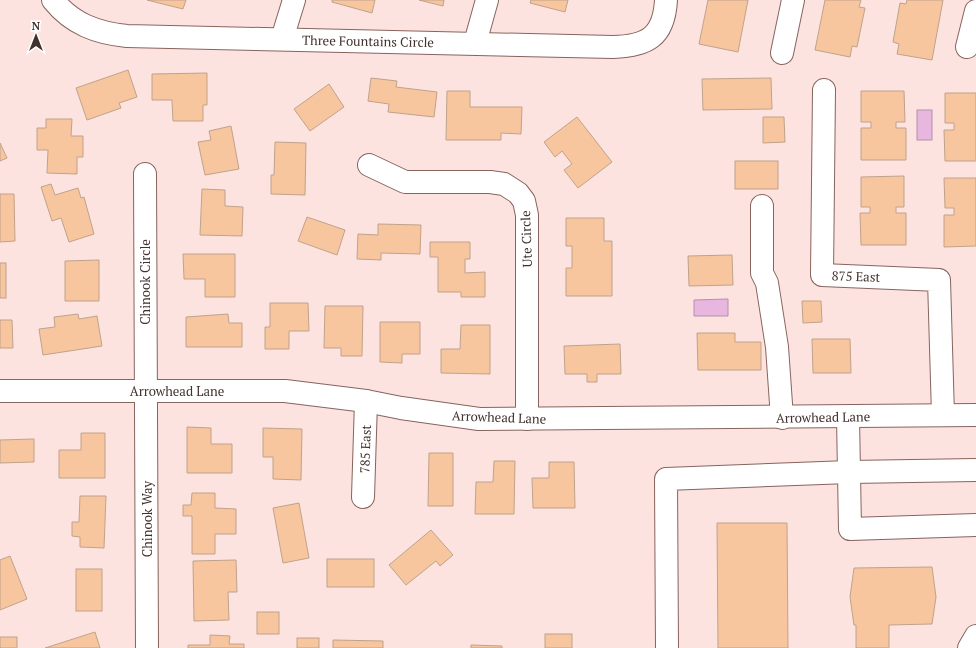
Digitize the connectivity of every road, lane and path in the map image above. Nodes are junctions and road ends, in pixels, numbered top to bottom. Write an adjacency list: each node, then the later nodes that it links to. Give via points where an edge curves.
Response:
1 (52, 0): 7 (street, Three Fountains Circle, via 76,22 114,35)
2 (294, 0): 7 (street)
3 (487, 0): 8 (street)
4 (666, 0): 8 (street, Three Fountains Circle, via 662,23 656,33 648,40 634,45 613,47)
5 (793, 0): 10 (street)
6 (976, 11): 9 (street)
7 (282, 39): 8 (street, Three Fountains Circle)
8 (475, 43)
9 (967, 47)
10 (782, 53)
11 (824, 90): 18 (street, 875 East, via 822,275 939,280)
12 (369, 165): 22 (street, Ute Circle, via 405,182 504,184 518,193 524,201 527,222)
13 (145, 174): 15 (street, Chinook Circle)
14 (762, 206): 21 (street, via 762,273 768,283 777,347)
15 (146, 390): 16 (street, Arrowhead Lane); 17 (street, Arrowhead Lane, via 285,392); 28 (street, Chinook Way)
16 (0, 391)
17 (366, 401): 22 (street, Arrowhead Lane, via 479,419); 25 (street, 785 East)
18 (943, 415): 19 (street, Arrowhead Lane); 20 (street, Arrowhead Lane)
19 (976, 415)
20 (848, 417): 21 (street, Arrowhead Lane); 24 (street)
21 (782, 418): 22 (street, Arrowhead Lane)
22 (527, 419)
23 (976, 470): 24 (street)
24 (849, 472): 26 (street, via 850,529); 29 (street, via 666,479)
25 (363, 497)
26 (976, 525)
27 (976, 636): 30 (street)
28 (147, 648)
29 (667, 648)
30 (969, 648)

